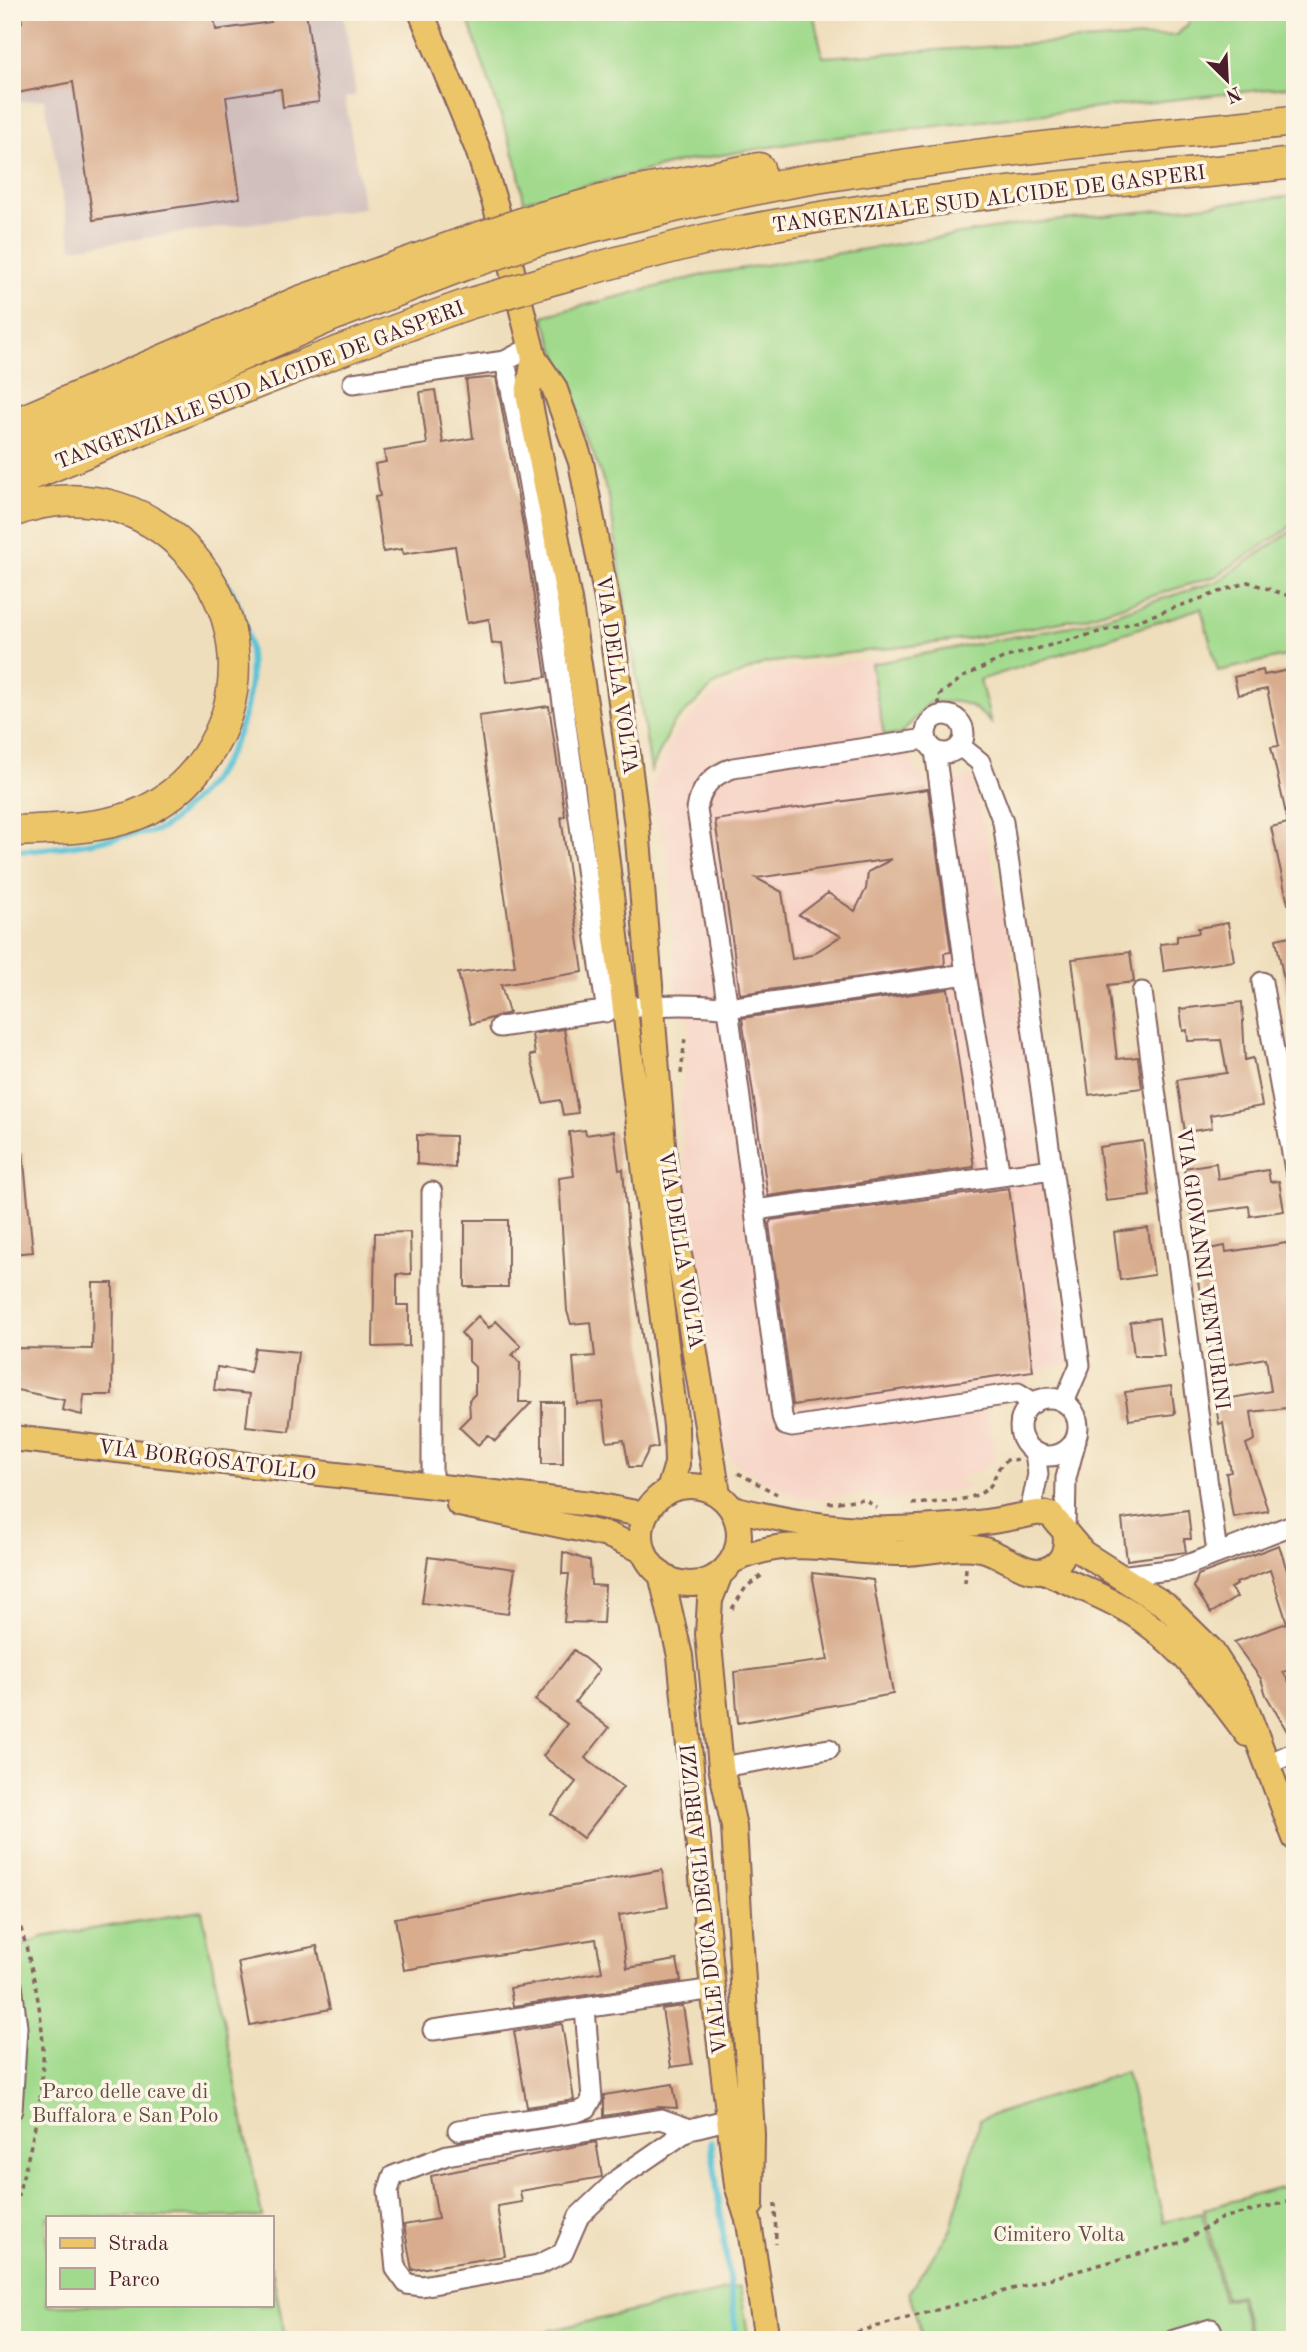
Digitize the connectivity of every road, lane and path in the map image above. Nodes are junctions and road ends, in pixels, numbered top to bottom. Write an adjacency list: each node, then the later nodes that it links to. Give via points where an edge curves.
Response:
1 (421, 12): 5 (main road, VIA DELLA VOLTA, via 478,150)
2 (1295, 121): 4 (highway, TANGENZIALE SUD ALCIDE DE GASPERI, bridge, via 1057,145 842,174 528,232)
3 (1295, 163): 8 (highway, TANGENZIALE SUD ALCIDE DE GASPERI, bridge, via 848,213 734,233 468,304)
4 (459, 256): 9 (highway, via 300,301); 10 (highway, TANGENZIALE SUD ALCIDE DE GASPERI)
5 (532, 353): 6 (street); 22 (main road, VIA DELLA VOLTA, via 554,387 581,462 610,616); 24 (main road, VIA DELLA VOLTA, via 528,394 571,612 597,781)
6 (505, 361): 7 (street); 24 (street, VIA DELLA VOLTA, via 529,471)
7 (353, 383)
8 (212, 403): 11 (highway, TANGENZIALE SUD ALCIDE DE GASPERI); 12 (highway, via 188,426)
9 (12, 425)
10 (12, 455)
11 (12, 484)
12 (12, 500)
13 (12, 512): 18 (highway, via 82,501 120,507 175,539 216,588 228,617 235,676 218,739 199,768 158,805 113,823)
14 (1295, 598): 15 (path, via 1248,582 1125,625 1003,659 962,677 938,696)
15 (942, 715): 16 (street, via 927,726); 17 (street, via 960,723 964,736)
16 (930, 745): 17 (street, via 948,754); 19 (street); 23 (street, via 733,768 708,783 697,810)
17 (960, 746): 26 (street, via 980,762 1003,822)
18 (12, 831)
19 (966, 974): 23 (street); 28 (street)
20 (1262, 982): 27 (street)
21 (1142, 992): 51 (street, VIA GIOVANNI VENTURINI)
22 (653, 1005): 23 (street, via 694,1003); 24 (street); 42 (main road, VIA DELLA VOLTA, via 665,1168)
23 (728, 1008): 30 (street)
24 (616, 1010): 25 (street); 40 (main road, VIA DELLA VOLTA, via 676,1426 677,1464)
25 (500, 1027)
26 (1052, 1168): 28 (street); 31 (street, via 1080,1365)
27 (1295, 1170)
28 (1006, 1175): 30 (street)
29 (432, 1192): 39 (street)
30 (755, 1210): 32 (street, via 785,1425 1018,1393)
31 (1064, 1402): 32 (street, via 1045,1399); 34 (street, via 1078,1422)
32 (1034, 1403): 35 (street, via 1020,1424 1024,1441)
33 (12, 1438): 38 (main road, VIA BORGOSATOLLO)
34 (1076, 1438): 35 (street, via 1059,1455); 49 (street, via 1066,1478)
35 (1035, 1453): 37 (street)
36 (733, 1468): 41 (path)
37 (1038, 1474): 44 (path, via 1026,1473 1020,1462 1009,1459 996,1470 989,1488 975,1495); 46 (street)
38 (401, 1484): 39 (main road, VIA BORGOSATOLLO); 50 (main road, VIA BORGOSATOLLO, via 461,1505 608,1535)
39 (432, 1488): 47 (main road, VIA BORGOSATOLLO, via 591,1504)
40 (669, 1490): 42 (main road, via 694,1485); 47 (main road)
41 (782, 1497)
42 (725, 1501): 46 (main road, via 793,1522 848,1529 893,1529); 53 (main road, VIA DELLA VOLTA, via 737,1518 739,1541)
43 (823, 1504): 45 (path, via 864,1499)
44 (904, 1506)
45 (879, 1509)
46 (1024, 1514): 49 (main road, via 1051,1515); 52 (main road, via 1011,1524 1006,1542)
47 (645, 1515): 50 (main road)
48 (1295, 1524): 51 (street)
49 (1065, 1532): 55 (main road, via 1065,1551); 57 (main road, via 1083,1553)
50 (644, 1551): 56 (main road)
51 (1217, 1553): 54 (street)
52 (1013, 1560): 53 (main road, via 967,1547 874,1553 791,1544 770,1547); 55 (main road, via 1032,1572)
53 (726, 1568): 56 (main road, via 709,1581 684,1584); 63 (main road, VIALE DUCA DEGLI ABRUZZI, via 710,1600 708,1634)
54 (1177, 1569): 57 (street); 59 (street)
55 (1044, 1571): 58 (main road)
56 (661, 1574): 66 (main road, VIALE DUCA DEGLI ABRUZZI, via 680,1656)
57 (1119, 1576): 59 (main road)
58 (1084, 1590): 59 (street, via 1103,1585 1132,1601); 62 (main road, via 1140,1618 1174,1647)
59 (1149, 1595): 62 (main road, via 1189,1626 1224,1667 1242,1698)
60 (829, 1749): 63 (street)
61 (1295, 1752): 62 (street)
62 (1264, 1760): 64 (main road)
63 (721, 1767): 74 (main road, VIALE DUCA DEGLI ABRUZZI, via 735,1841 752,2136)
64 (1295, 1838)
65 (12, 1985): 69 (street, via 17,2027)
66 (714, 1989): 67 (street); 70 (main road, VIALE DUCA DEGLI ABRUZZI)
67 (585, 2008): 68 (street); 72 (street, via 592,2099 587,2108)
68 (433, 2030)
69 (12, 2110)
70 (730, 2119): 71 (street); 74 (main road, VIALE DUCA DEGLI ABRUZZI, via 737,2185)
71 (690, 2129): 71 (street, via 619,2178 579,2216 563,2253 538,2265 422,2286 407,2284 396,2269 388,2191 393,2176 447,2155 661,2119)
72 (458, 2130)
73 (1295, 2200): 76 (path, via 1222,2218 1182,2242)
74 (749, 2223): 75 (main road, VIALE DUCA DEGLI ABRUZZI)
75 (767, 2340)
76 (828, 2340)
77 (1174, 2340): 78 (street, via 1211,2329)
78 (1214, 2340)

